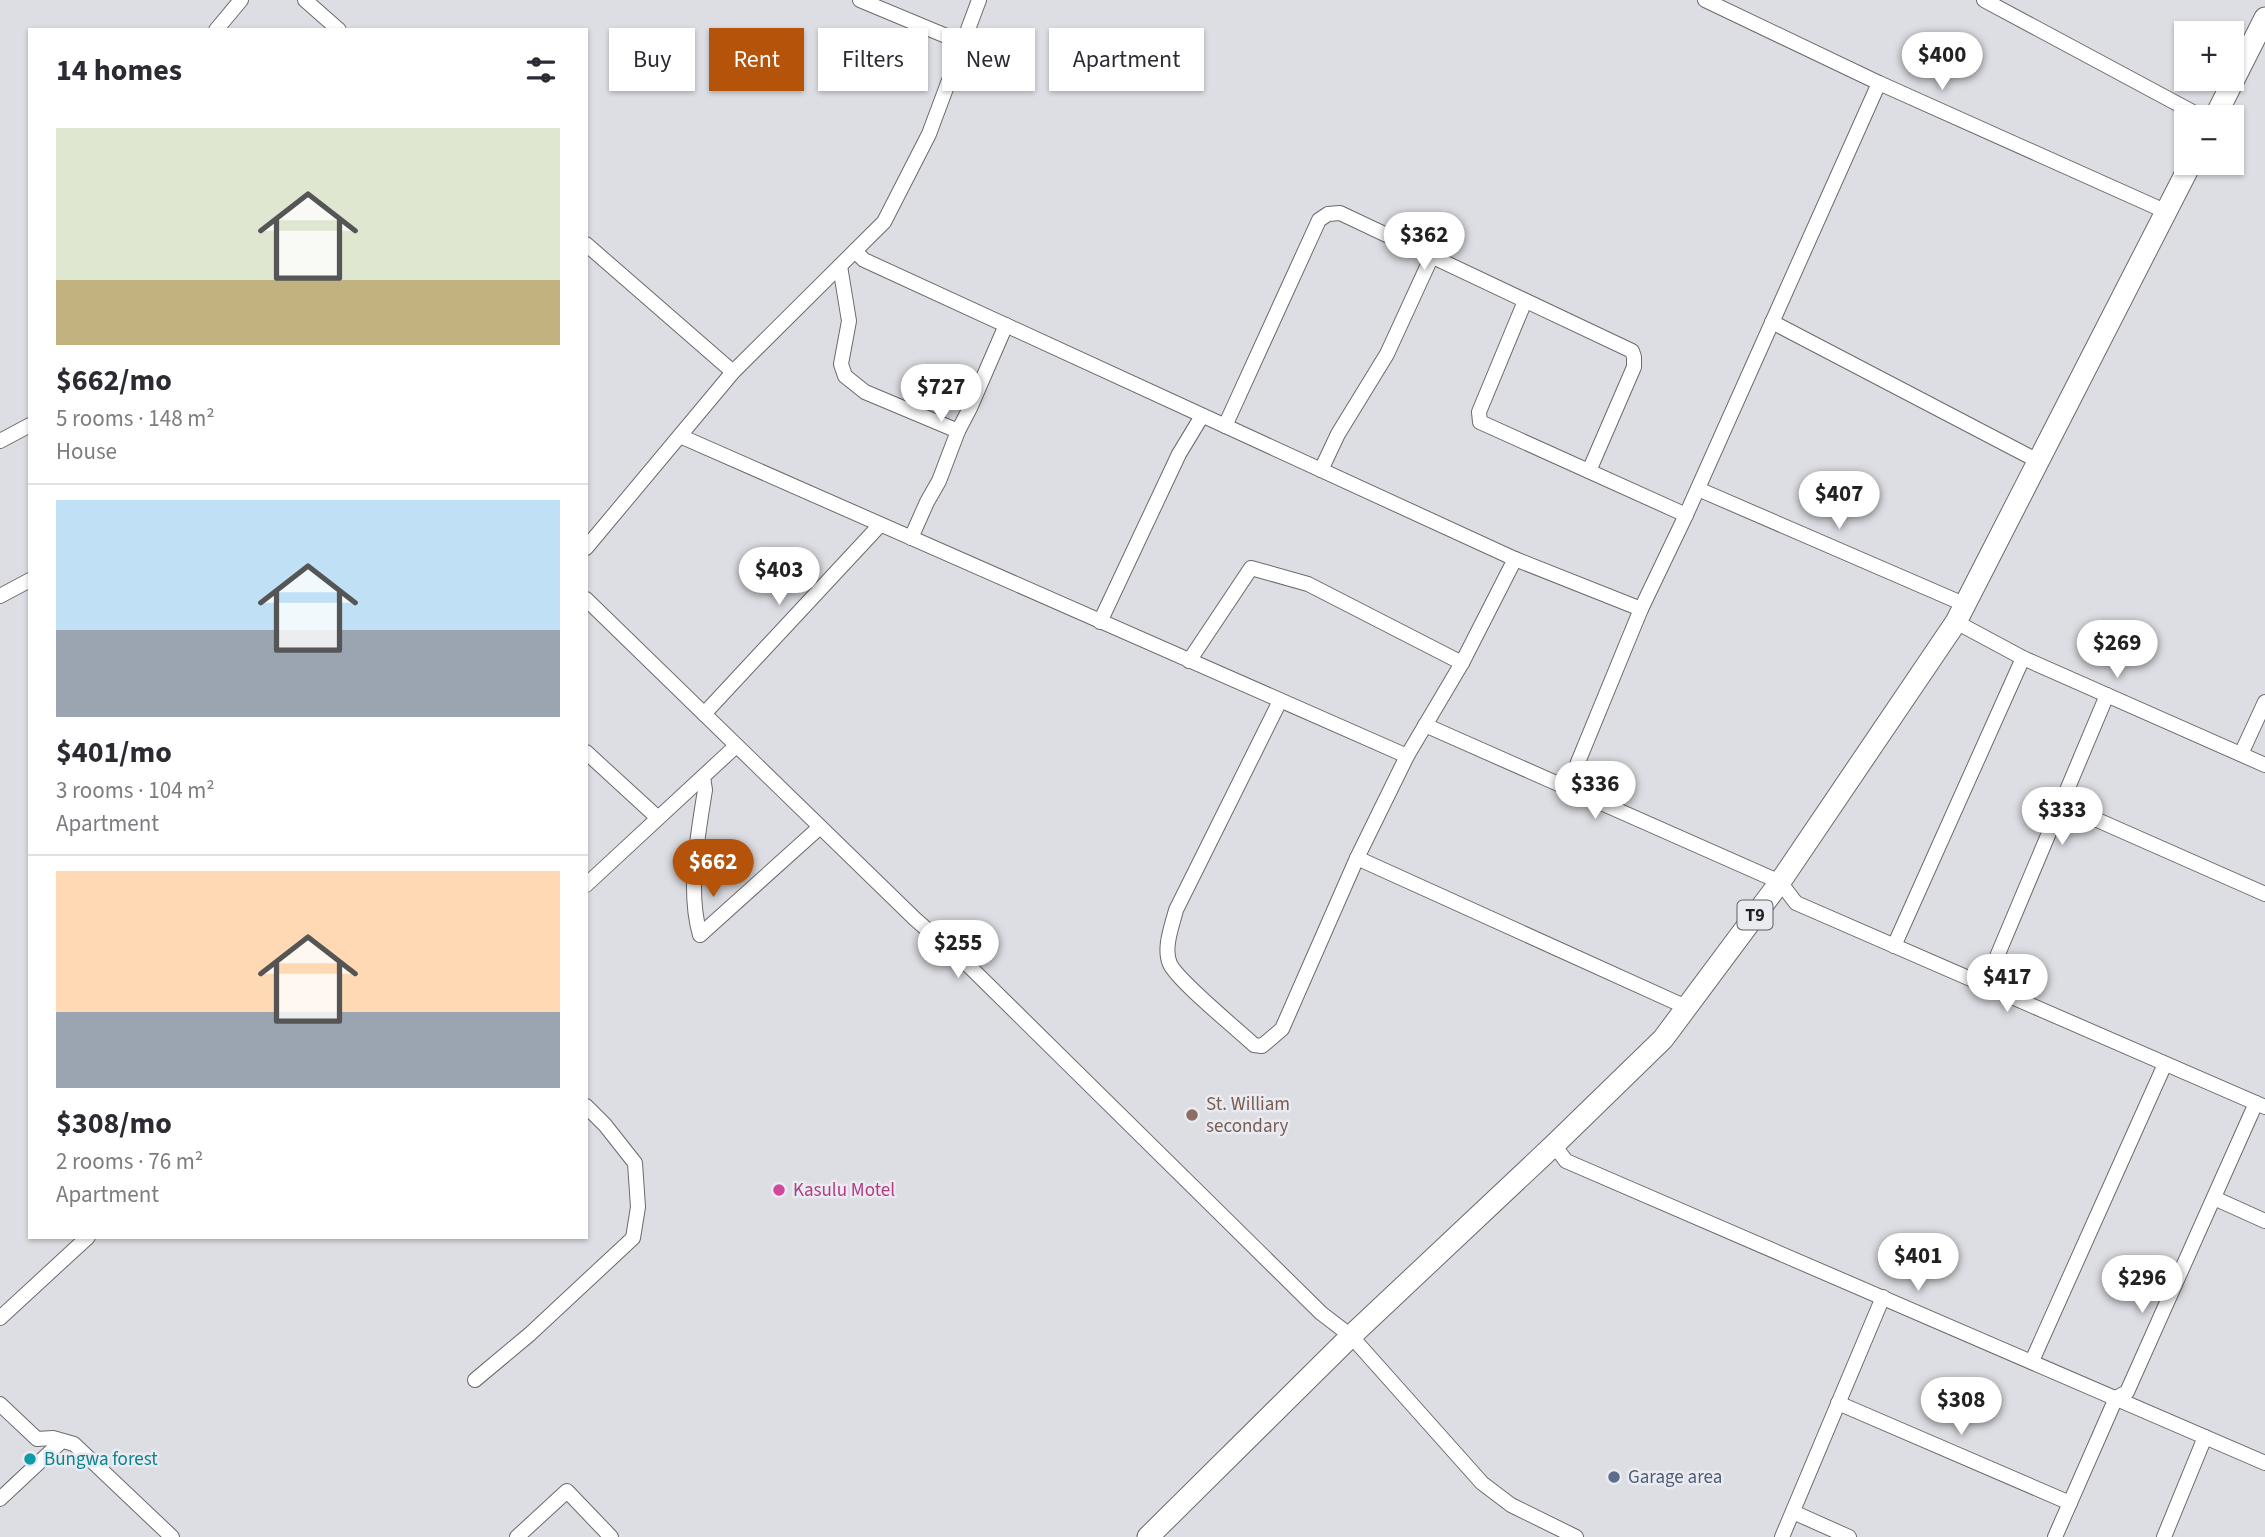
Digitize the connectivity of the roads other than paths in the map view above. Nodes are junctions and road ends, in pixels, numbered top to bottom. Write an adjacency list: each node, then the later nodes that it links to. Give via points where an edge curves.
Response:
1 (241, 0): 8 (street)
2 (305, 0): 9 (street)
3 (860, 0): 11 (street)
4 (979, 0): 10 (street)
5 (1705, 0): 12 (street)
6 (1984, 0): 14 (street)
7 (2265, 18): 15 (highway)
8 (218, 28)
9 (337, 28)
10 (969, 28)
11 (942, 34)
12 (1879, 83): 17 (street); 23 (street)
13 (945, 91): 19 (street, via 929,134 884,222)
14 (2180, 105)
15 (2221, 105)
16 (2186, 175): 17 (highway, T9)
17 (2166, 212): 32 (highway, T9)
18 (588, 246): 25 (street)
19 (855, 251): 21 (street); 24 (street, via 864,260)
20 (1432, 256): 22 (street); 28 (street, via 1340,213 1318,220); 33 (street, via 1387,354 1338,433)
21 (840, 266): 25 (street); 29 (street, via 849,321 841,364 845,376 865,392)
22 (1525, 301): 34 (street, via 1632,351 1634,356 1634,368); 34 (street, via 1479,412 1480,422)
23 (1772, 322): 32 (street); 35 (street)
24 (1006, 326): 26 (street); 29 (street)
25 (733, 372): 30 (street)
26 (1202, 416): 28 (street); 46 (street, via 1179,454)
27 (28, 426): 31 (street)
28 (1225, 426): 33 (street)
29 (958, 430): 38 (street, via 940,481)
30 (680, 436): 37 (street); 39 (street)
31 (0, 441)
32 (2040, 462): 45 (highway, T9)
33 (1321, 470): 40 (street)
34 (1589, 471): 36 (street)
35 (1698, 489): 36 (street); 45 (street)
36 (1686, 515): 44 (street)
37 (880, 524): 38 (street); 53 (street)
38 (911, 538): 46 (street)
39 (588, 546)
40 (1515, 559): 44 (street); 49 (street)
41 (28, 581): 42 (street)
42 (0, 596)
43 (588, 601): 53 (street)
44 (1641, 609): 61 (street)
45 (1961, 614): 47 (street); 66 (highway, T9)
46 (1100, 622): 48 (street)
47 (2023, 658): 50 (street); 69 (street)
48 (1189, 661): 49 (street, via 1251,568 1308,584); 51 (street)
49 (1462, 663): 54 (street)
50 (2107, 695): 57 (street); 62 (street)
51 (1280, 701): 58 (street); 65 (street, via 1176,910 1168,941 1170,963 1254,1045 1262,1046 1282,1028)
52 (2265, 702): 57 (street)
53 (704, 714): 55 (street)
54 (1425, 725): 58 (street); 61 (street)
55 (737, 746): 60 (street); 64 (street)
56 (588, 754): 63 (street)
57 (2241, 754): 59 (street)
58 (1406, 756): 65 (street)
59 (2265, 765)
60 (703, 776): 63 (street); 64 (street, via 695,916 700,935)
61 (1567, 789): 66 (street)
62 (2061, 804): 68 (street); 70 (street)
63 (658, 818): 67 (street)
64 (820, 827): 81 (street, via 971,968 1321,1313)
65 (1356, 858): 71 (street)
66 (1780, 882): 69 (street, via 1796,903); 71 (highway, T9)
67 (588, 883)
68 (2265, 894)
69 (1894, 946): 70 (street)
70 (1984, 985): 72 (street)
71 (1686, 1007): 75 (highway, T9, via 1662,1039)
72 (2165, 1064): 73 (street); 82 (street)
73 (2261, 1105): 76 (street)
74 (588, 1108): 83 (street, via 635,1163 638,1208 633,1238)
75 (1554, 1145): 79 (street, via 1566,1161); 81 (highway, T9)
76 (2214, 1198): 77 (street); 84 (street, via 2127,1392)
77 (2265, 1221)
78 (86, 1239): 80 (street)
79 (1883, 1297): 82 (street); 85 (street)
80 (0, 1318)
81 (1351, 1336): 96 (highway, T9); 97 (street, via 1482,1483 1511,1505)
82 (2032, 1362): 84 (street)
83 (475, 1380)
84 (2116, 1398): 87 (street); 91 (street)
85 (1838, 1403): 91 (street); 92 (street)
86 (0, 1404): 88 (street, via 37,1439)
87 (2205, 1437): 89 (street); 101 (street)
88 (62, 1441): 90 (street); 93 (street, via 74,1444)
89 (2265, 1463)
90 (0, 1499)
91 (2070, 1503): 100 (street)
92 (1793, 1512): 98 (street); 99 (street)
93 (172, 1537)
94 (517, 1537): 95 (street, via 567,1491)
95 (611, 1537)
96 (1148, 1537)
97 (1576, 1537)
98 (1782, 1537)
99 (1849, 1537)
100 (2054, 1537)
101 (2164, 1537)

